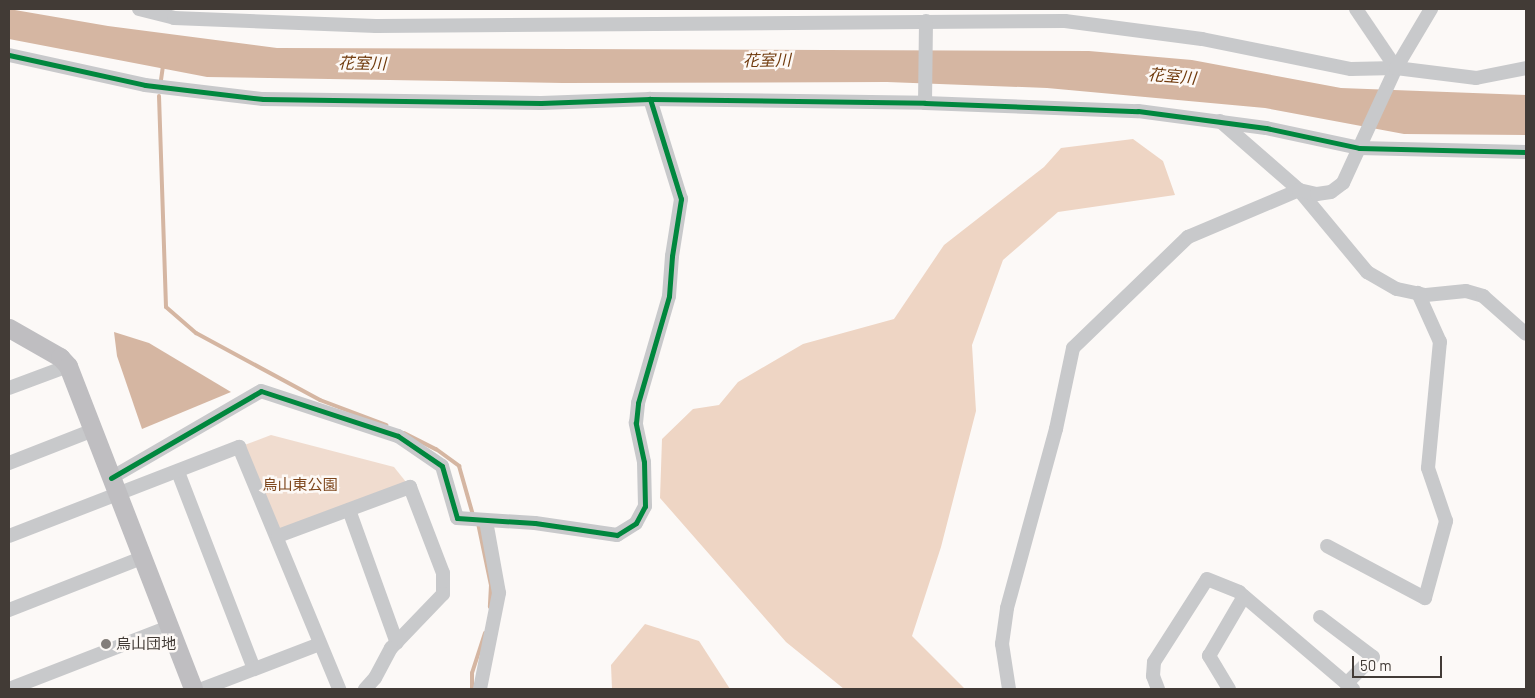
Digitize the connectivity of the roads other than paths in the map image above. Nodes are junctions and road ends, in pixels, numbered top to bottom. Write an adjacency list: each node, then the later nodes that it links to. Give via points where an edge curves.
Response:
1 (139, 9): 4 (street, via 174,18 376,26)
2 (1356, 9): 7 (street)
3 (1431, 9): 7 (street)
4 (926, 21): 7 (street, via 1065,21 1202,39 1350,69); 9 (street)
5 (9, 55): 8 (street, via 145,85 263,99 541,103)
6 (1526, 68): 7 (street, via 1476,78)
7 (1393, 74): 11 (street)
8 (650, 99): 9 (street); 24 (street, via 681,199 669,296 638,403 636,423 644,462 645,506 636,523 617,535 535,523)
9 (925, 103): 10 (street, via 1138,111)
10 (1219, 121): 11 (street); 13 (street)
11 (1362, 142): 12 (street); 13 (street, via 1343,183 1331,192 1317,194)
12 (1526, 152)
13 (1299, 190): 14 (street, via 1367,272 1397,289); 43 (street, via 1188,237 1074,348 1056,430 1007,608 1002,644)
14 (1418, 293): 16 (street, via 1466,291 1483,296); 27 (street, via 1440,342 1428,468 1446,521 1426,598)
15 (9, 328): 17 (street, via 60,357)
16 (1526, 334)
17 (68, 366): 18 (street); 19 (street)
18 (9, 388)
19 (92, 430): 20 (street); 22 (street)
20 (9, 463)
21 (178, 472): 22 (street); 26 (street, via 239,447); 35 (street)
22 (114, 487): 24 (street, via 261,392 398,436 442,466 457,518); 25 (street); 28 (street)
23 (349, 510): 26 (street); 33 (street); 33 (street, via 410,487 443,573 443,594)
24 (486, 521): 42 (street, via 499,593)
25 (9, 536)
26 (278, 536): 34 (street)
27 (1327, 546)
28 (142, 558): 30 (street); 32 (street)
29 (1244, 596): 36 (street); 44 (street, via 1207,579 1154,662 1153,676); 45 (street, via 1209,656)
30 (9, 610)
31 (1320, 617): 36 (street, via 1373,657)
32 (169, 627): 37 (street); 38 (street)
33 (397, 643): 41 (street)
34 (320, 644): 35 (street); 40 (street)
35 (254, 669): 39 (street)
36 (1349, 686)
37 (9, 689)
38 (193, 689)
39 (202, 689)
40 (339, 689)
41 (365, 689)
42 (480, 689)
43 (1009, 689)
44 (1158, 689)
45 (1229, 689)

